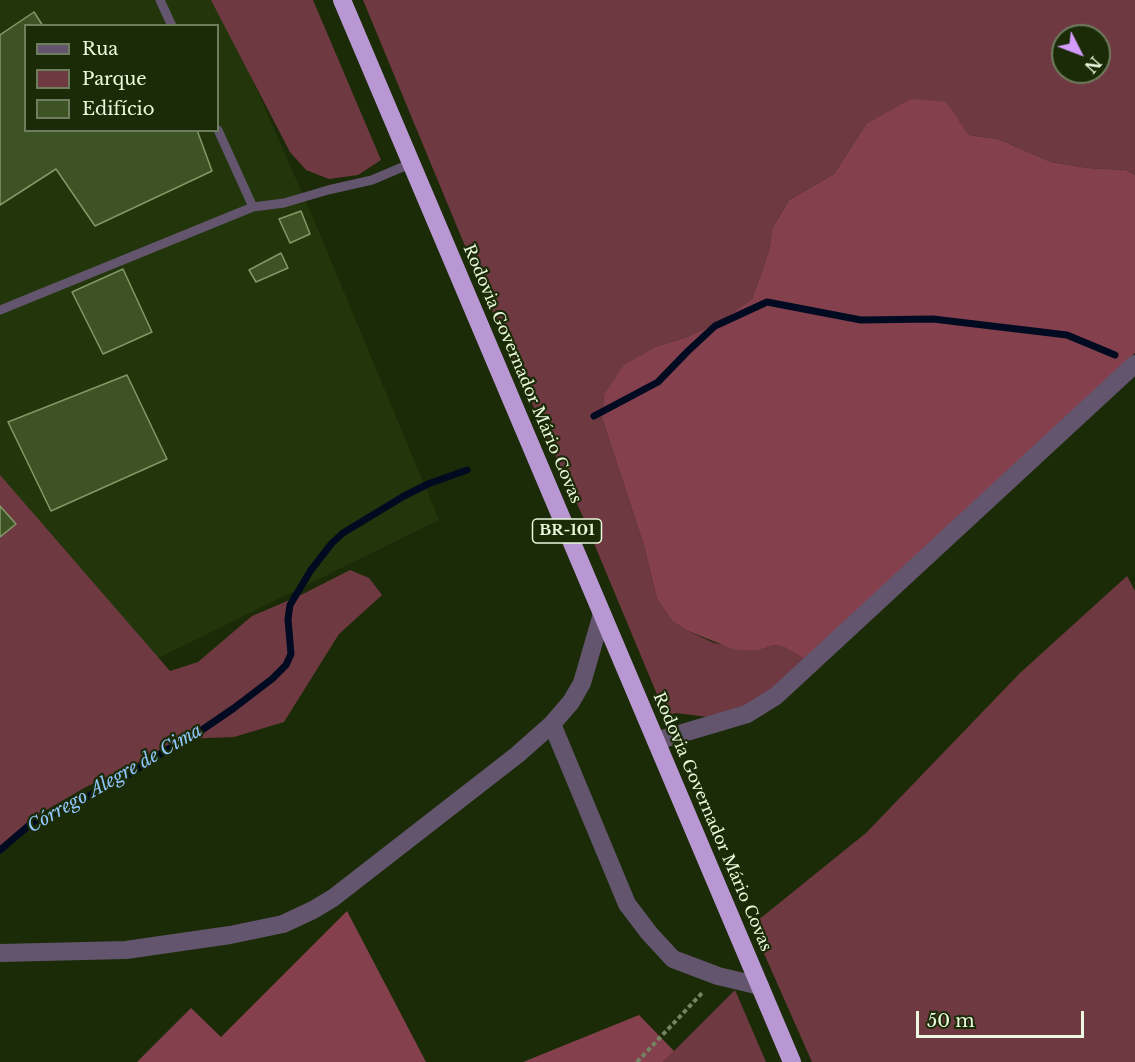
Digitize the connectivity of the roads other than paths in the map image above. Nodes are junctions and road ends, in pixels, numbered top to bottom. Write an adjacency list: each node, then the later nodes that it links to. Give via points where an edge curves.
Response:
1 (160, 0): 3 (lane)
2 (342, 0): 5 (highway, Rodovia Governador Mário Covas / BR-101)
3 (171, 24)
4 (219, 132): 6 (lane)
5 (412, 163): 6 (lane, via 372,180); 9 (highway, Rodovia Governador Mário Covas / BR-101)
6 (253, 207): 7 (lane)
7 (0, 310)
8 (1135, 363): 11 (street, via 776,696 747,714)
9 (603, 614): 10 (street, via 582,683); 11 (highway, Rodovia Governador Mário Covas / BR-101)
10 (552, 724): 12 (street, via 333,898 283,924 126,950); 13 (street, via 627,904 649,933 673,959)
11 (656, 741): 13 (highway, Rodovia Governador Mário Covas / BR-101)
12 (0, 953)
13 (760, 986): 14 (highway, Rodovia Governador Mário Covas / BR-101)
14 (792, 1062)

